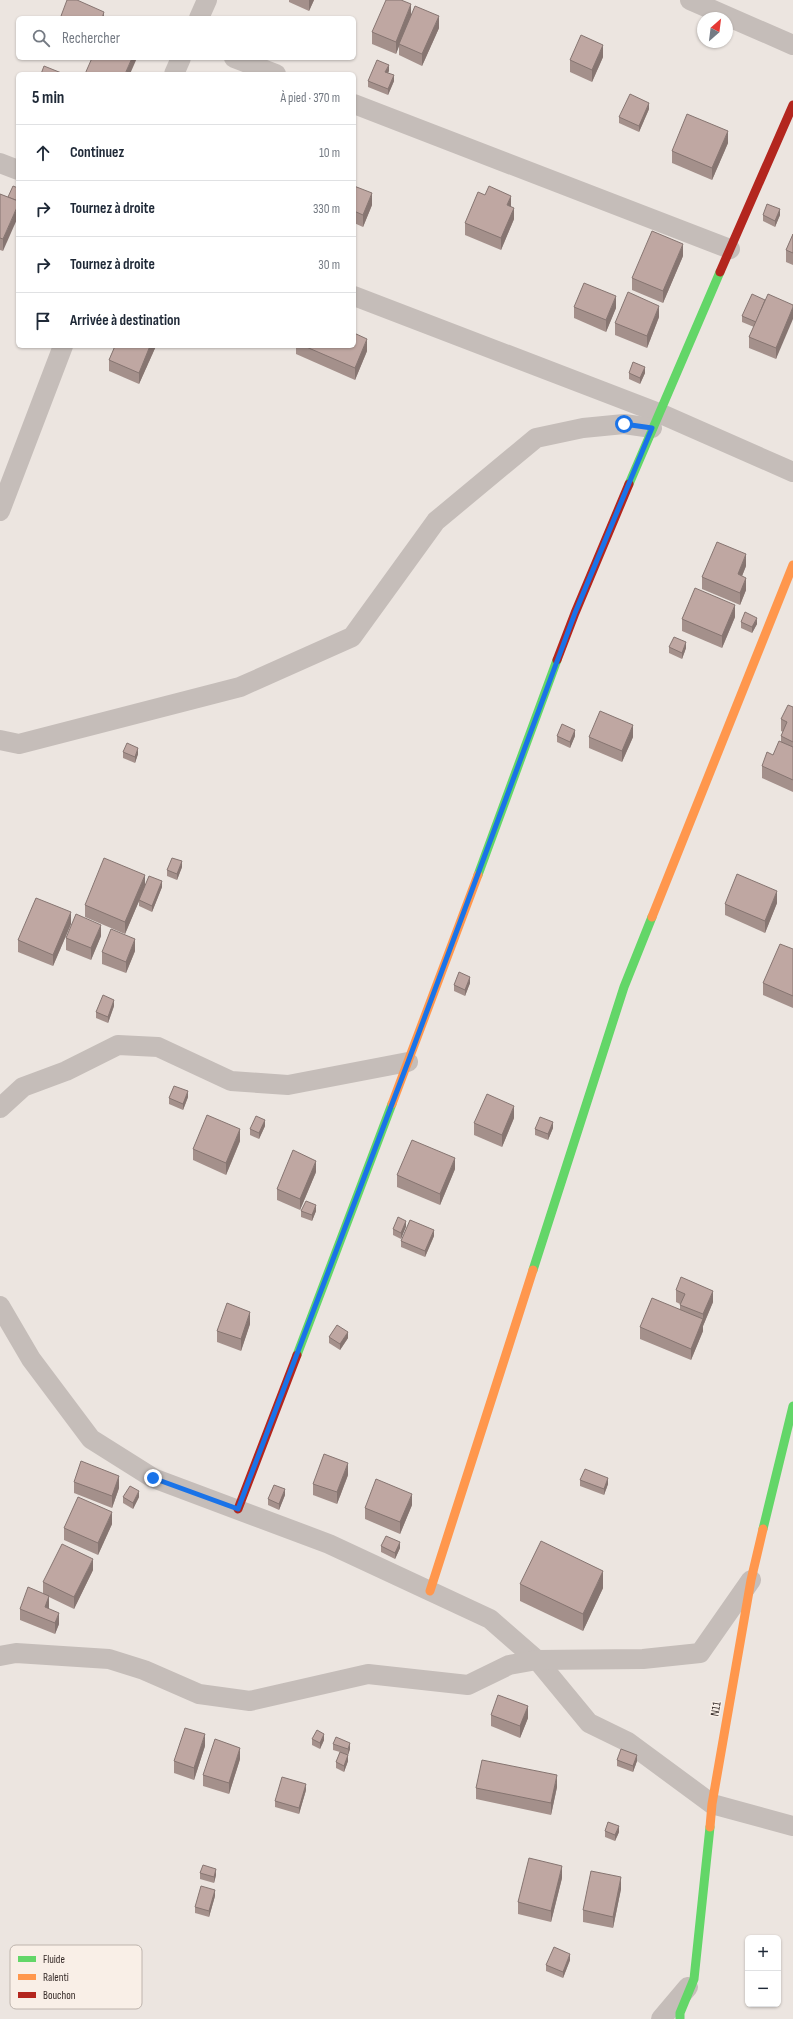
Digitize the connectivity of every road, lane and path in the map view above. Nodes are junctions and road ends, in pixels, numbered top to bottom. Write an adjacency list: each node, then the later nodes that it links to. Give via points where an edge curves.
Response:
1 (207, 0): 3 (street)
2 (690, 0): 4 (street)
3 (200, 16)
4 (793, 45)
5 (180, 60): 7 (street)
6 (239, 60): 8 (street)
7 (175, 72)
8 (271, 72)
9 (356, 105): 13 (street)
10 (793, 105): 13 (street)
11 (0, 163): 12 (street)
12 (16, 169)
13 (730, 249): 16 (street)
14 (356, 297): 16 (street)
15 (62, 348): 18 (street)
16 (656, 420): 17 (street); 20 (street, via 583,428 536,438 436,521 352,637 240,687 19,744); 21 (street, via 575,613)
17 (793, 472)
18 (0, 512)
19 (793, 565): 27 (street, via 624,987)
20 (0, 740)
21 (408, 1062): 22 (street, via 288,1085 231,1081 158,1047 118,1045 66,1071 23,1087); 25 (street)
22 (0, 1108)
23 (0, 1306): 25 (street, via 31,1359 91,1439 153,1478)
24 (793, 1406): 26 (street, N11)
25 (238, 1509): 27 (street, via 329,1544)
26 (751, 1580): 29 (street, via 700,1653 643,1659); 30 (street, N11)
27 (430, 1591): 29 (street, via 490,1619)
28 (0, 1656): 29 (street, via 16,1653 109,1659 144,1670 199,1694 250,1701 368,1674 468,1685 509,1665)
29 (537, 1660): 30 (street, via 589,1723 628,1742)
30 (712, 1804): 31 (street); 32 (street, N11)
31 (793, 1826)
32 (694, 1979): 33 (street); 34 (street, N11)
33 (661, 2019)
34 (680, 2019)

